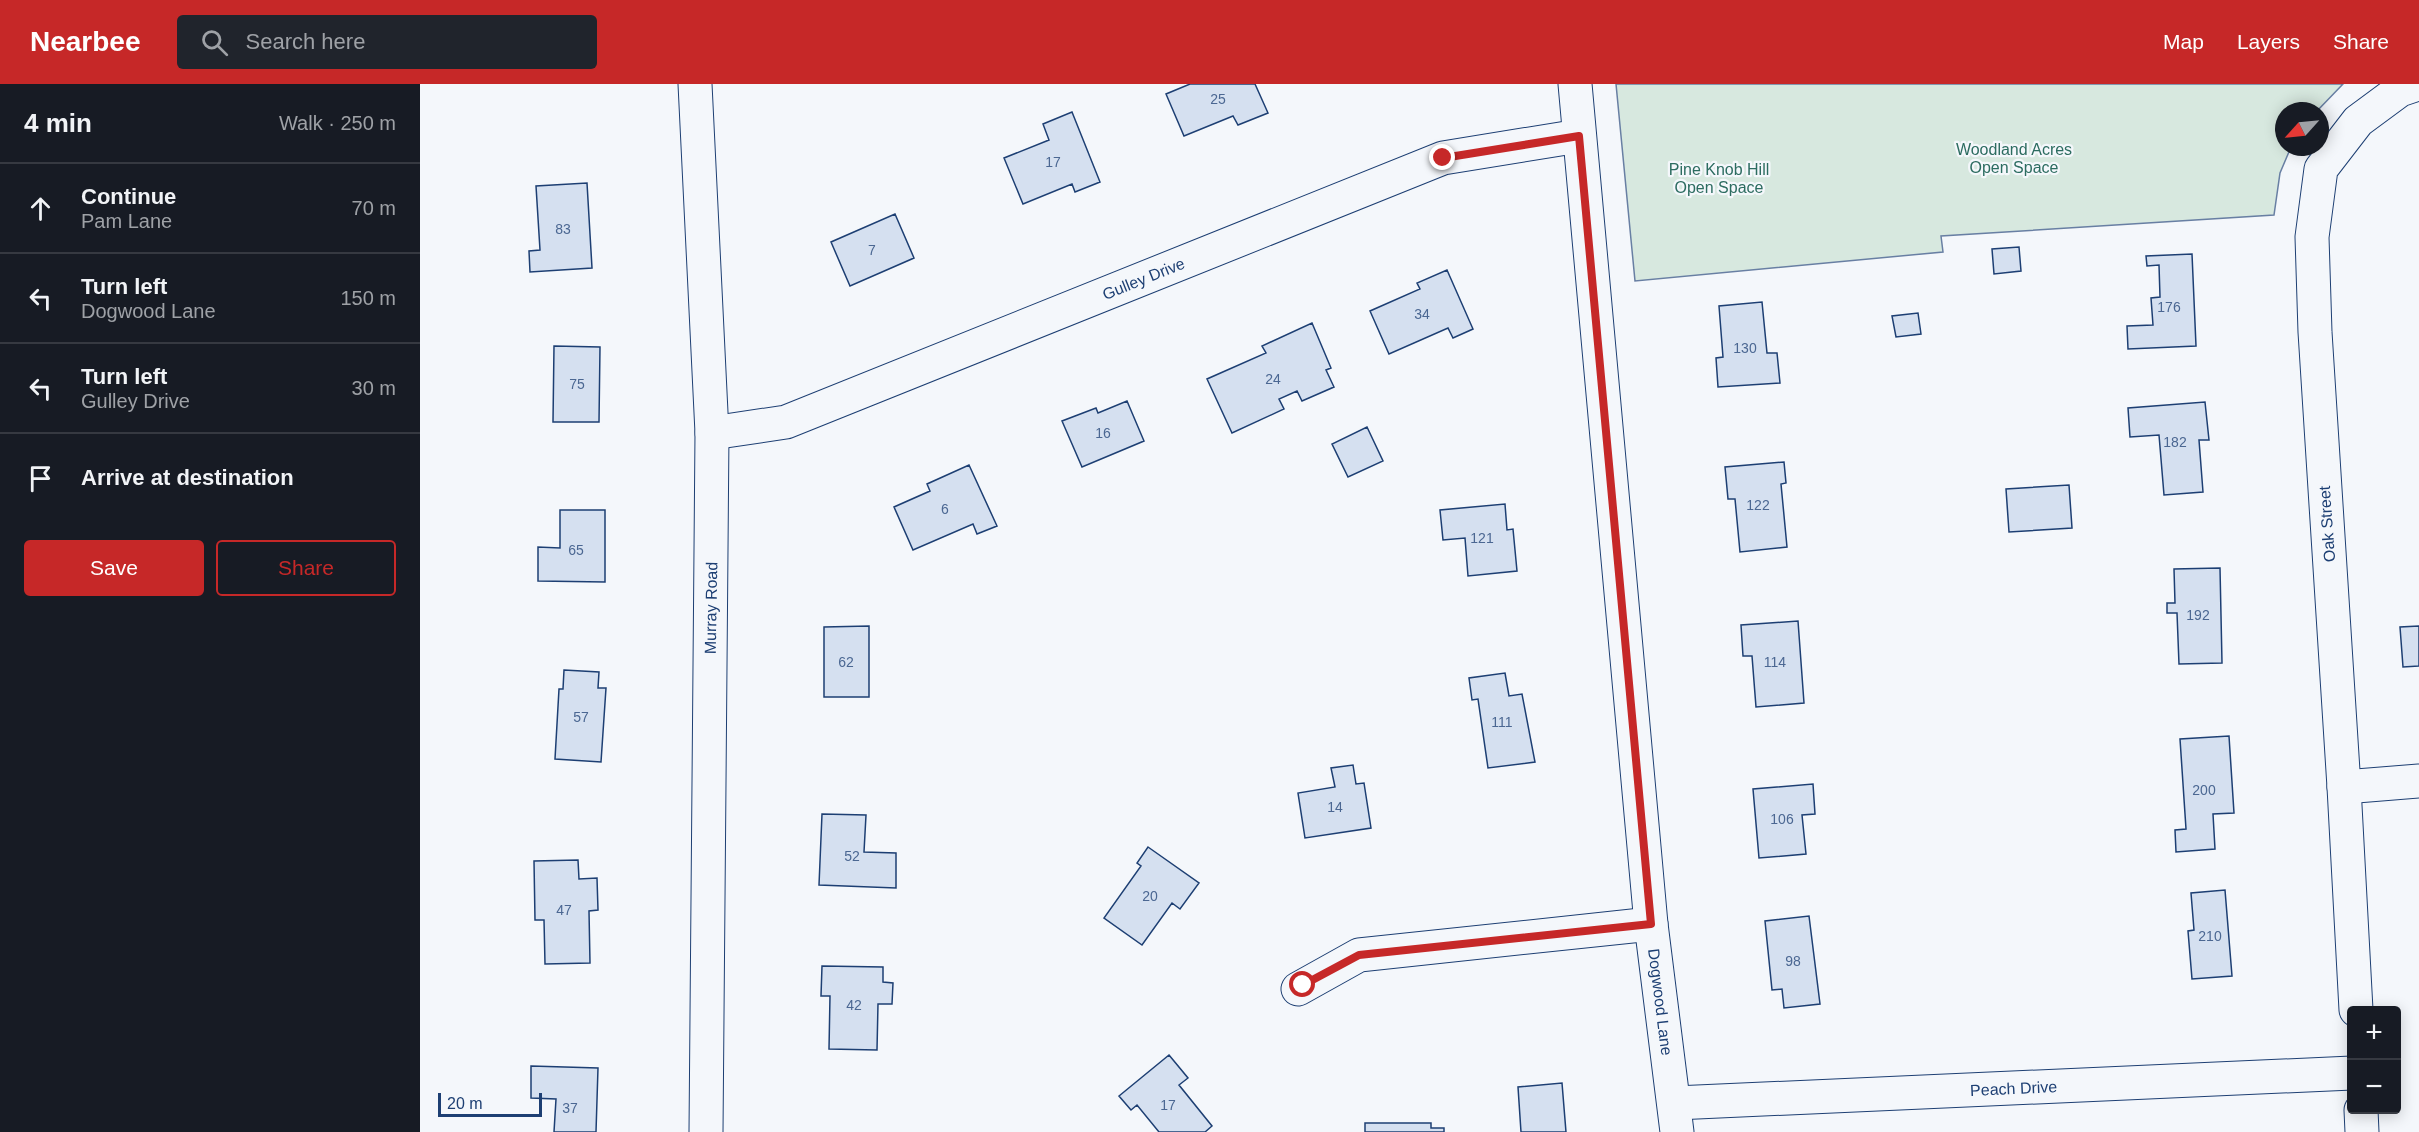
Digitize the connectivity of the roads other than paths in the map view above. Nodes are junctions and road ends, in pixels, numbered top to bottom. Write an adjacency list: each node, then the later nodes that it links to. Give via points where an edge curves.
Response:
1 (695, 84): 5 (street, Murray Road)
2 (1575, 84): 4 (street, Dogwood Lane)
3 (2418, 84): 7 (street, Oak Street, via 2400,90 2358,121 2321,169 2312,237)
4 (1579, 136): 5 (street, Gulley Drive, via 1443,158 786,422); 8 (street, Dogwood Lane)
5 (712, 433): 14 (street, Murray Road)
6 (2419, 781): 7 (street)
7 (2344, 787): 10 (street, Oak Street)
8 (1651, 924): 9 (street, via 1359,955); 13 (street, Dogwood Lane)
9 (1298, 989)
10 (2356, 1006)
11 (2347, 1074): 13 (street, Peach Drive)
12 (2361, 1114): 15 (street)
13 (1676, 1118)
14 (706, 1132)
15 (2362, 1132)

